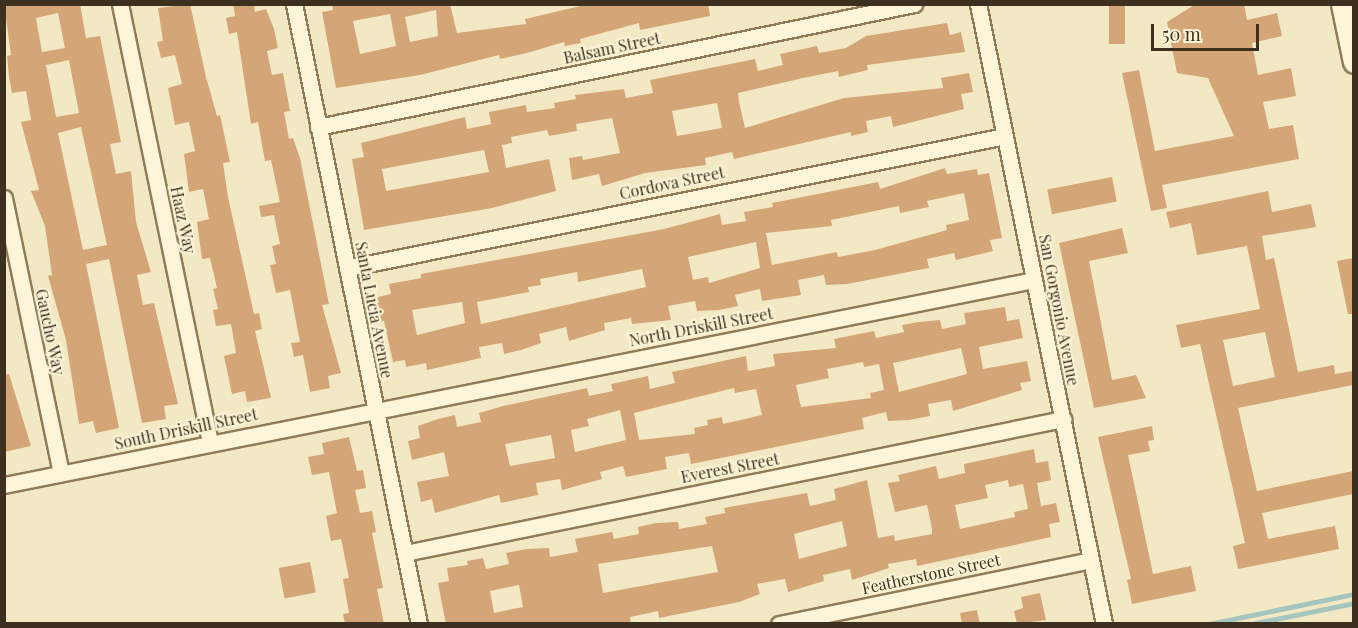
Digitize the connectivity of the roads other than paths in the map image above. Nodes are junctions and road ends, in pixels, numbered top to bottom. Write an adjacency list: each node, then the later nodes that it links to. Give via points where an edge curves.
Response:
1 (120, 4): 14 (street, Haaz Way)
2 (294, 4): 7 (street, Santa Lucia Avenue)
3 (914, 4): 7 (street, Balsam Street)
4 (978, 4): 8 (street, San Gorgonio Avenue)
5 (1346, 10): 6 (street)
6 (1353, 62)
7 (318, 127): 10 (street, Santa Lucia Avenue)
8 (1005, 136): 10 (street, Cordova Street); 11 (street, San Gorgonio Avenue)
9 (4, 198): 15 (street, Gaucho Way)
10 (347, 268): 12 (street, Santa Lucia Avenue)
11 (1034, 280): 12 (street, North Driskill Street); 13 (street, San Gorgonio Avenue)
12 (375, 409): 14 (street, South Driskill Street); 17 (street, Santa Lucia Avenue)
13 (1063, 419): 17 (street, Everest Street); 18 (street, San Gorgonio Avenue)
14 (210, 443): 15 (street, South Driskill Street)
15 (61, 473): 16 (street, South Driskill Street)
16 (4, 485)
17 (405, 552): 19 (street, Santa Lucia Avenue)
18 (1091, 560): 20 (street, Featherstone Street); 21 (street, San Gorgonio Avenue)
19 (419, 624)
20 (779, 624)
21 (1104, 624)

